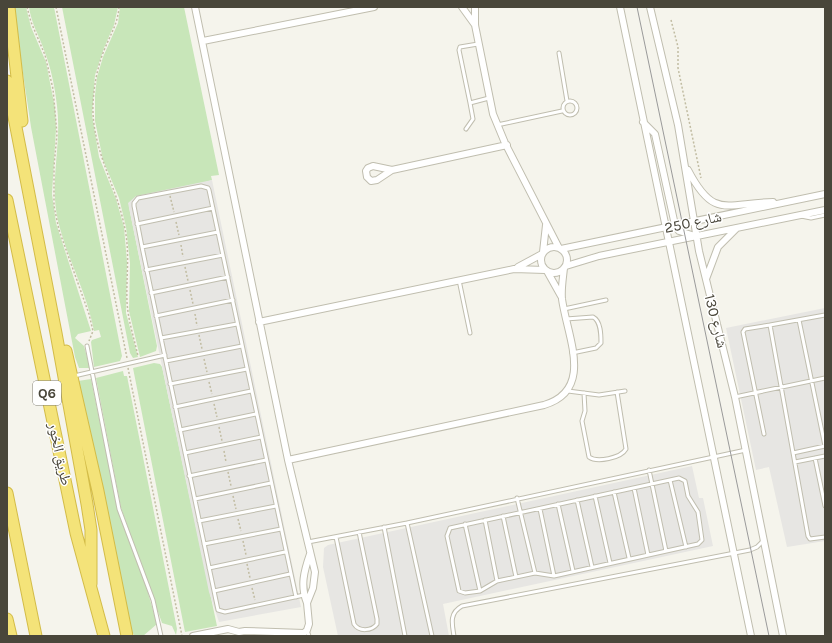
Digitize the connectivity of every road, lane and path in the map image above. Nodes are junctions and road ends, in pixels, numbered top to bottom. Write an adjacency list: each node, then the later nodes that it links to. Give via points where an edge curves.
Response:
1 (9, 7): 25 (highway, via 24,136)
2 (27, 7): 71 (path, via 45,55 53,89 57,134 54,206 59,230 93,331)
3 (56, 7): 77 (path)
4 (119, 7): 75 (path, via 116,26 103,52 97,74 93,114 98,150 117,198 125,230 128,255 128,311)
5 (195, 7): 13 (street)
6 (374, 7): 13 (street)
7 (462, 7): 12 (street)
8 (475, 7): 12 (street)
9 (620, 7): 21 (street, شارع 130)
10 (650, 7): 26 (street, شارع 130, via 667,74)
11 (671, 20): 28 (path, via 678,47 678,68)
12 (475, 25): 14 (street)
13 (203, 41): 65 (street)
14 (478, 44): 17 (street); 19 (lane, via 460,47 459,50)
15 (559, 53): 18 (lane)
16 (7, 81): 25 (highway)
17 (489, 98): 19 (lane); 22 (street)
18 (567, 101): 20 (lane); 20 (lane, via 575,103 576,112 569,116)
19 (470, 102): 23 (lane, via 473,119)
20 (562, 111): 22 (lane)
21 (643, 122): 39 (street, via 654,134); 40 (street, شارع 130)
22 (497, 125): 24 (street)
23 (466, 129)
24 (507, 145): 27 (street); 38 (street)
25 (23, 158): 68 (highway)
26 (685, 165): 31 (street, via 700,191 710,201 719,205 732,207 759,202); 36 (street, شارع 130)
27 (392, 170)
28 (702, 183)
29 (825, 194): 31 (street, شارع 250)
30 (7, 200): 153 (highway, طريق الخور / Q6, via 76,533)
31 (786, 202): 36 (street, شارع 250)
32 (213, 208): 37 (lane); 37 (lane, via 209,190 204,186 138,198 134,206); 42 (lane)
33 (825, 210): 34 (street, شارع 250)
34 (800, 215): 35 (lane, via 811,218); 41 (street, شارع 250)
35 (825, 215)
36 (695, 221): 39 (street, شارع 250); 43 (street, شارع 130)
37 (137, 224): 45 (lane)
38 (546, 224): 46 (street); 47 (street)
39 (675, 225): 40 (street, شارع 250); 43 (street, via 679,231)
40 (665, 228): 44 (street, شارع 130); 46 (street, شارع 250)
41 (736, 229): 43 (street, شارع 250); 54 (street, via 718,247)
42 (218, 232): 45 (lane); 48 (lane)
43 (697, 236): 44 (street, شارع 250); 54 (street, شارع 130)
44 (668, 242): 49 (street, شارع 250, via 586,259); 101 (street, شارع 130)
45 (142, 247): 51 (lane)
46 (560, 248): 47 (street, via 553,247); 49 (street, via 567,257)
47 (542, 253): 50 (street); 52 (street, via 541,262)
48 (223, 255): 51 (lane); 53 (lane)
49 (565, 267): 52 (street, via 555,273); 57 (street)
50 (514, 268): 52 (street); 55 (street)
51 (146, 270): 56 (lane)
52 (546, 270): 57 (street)
53 (228, 277): 56 (lane); 58 (lane)
54 (706, 279): 91 (street, شارع 130)
55 (460, 280): 65 (street); 69 (lane)
56 (151, 293): 62 (lane)
57 (562, 297): 60 (street)
58 (233, 300): 62 (lane); 66 (lane)
59 (606, 300): 60 (lane)
60 (564, 309): 63 (street)
61 (825, 315): 64 (lane)
62 (156, 316): 70 (lane)
63 (566, 319): 73 (street); 73 (lane, via 592,317 598,322 601,337 602,344 596,348)
64 (799, 320): 67 (lane); 82 (lane)
65 (259, 322): 105 (street)
66 (237, 324): 70 (lane); 72 (lane)
67 (770, 325): 84 (lane); 90 (lane, via 745,328 743,332)
68 (56, 332): 80 (highway, via 68,357); 153 (highway, via 90,524)
69 (470, 333)
70 (161, 338): 74 (lane)
71 (87, 346): 79 (lane)
72 (242, 346): 76 (lane); 78 (lane)
73 (572, 353): 86 (street, via 575,375)
74 (165, 355): 75 (lane); 76 (lane)
75 (140, 361): 77 (lane)
76 (166, 361): 83 (lane)
77 (128, 364): 79 (lane); 167 (path)
78 (247, 369): 83 (lane); 85 (lane)
79 (92, 373): 80 (lane); 166 (lane, via 119,509 153,600)
80 (72, 376): 162 (highway)
81 (825, 378): 82 (lane)
82 (812, 381): 84 (lane); 97 (lane)
83 (170, 384): 92 (lane)
84 (782, 387): 90 (lane); 99 (lane)
85 (251, 391): 92 (lane); 93 (lane)
86 (568, 391): 89 (lane); 105 (street, via 558,400 544,405)
87 (626, 391): 88 (lane)
88 (616, 392): 89 (lane); 89 (lane, via 626,449 619,456 595,460 589,457 582,421 585,411)
89 (584, 393)
90 (754, 393): 91 (lane); 95 (lane)
91 (735, 397): 98 (street, شارع 130)
92 (175, 407): 94 (lane)
93 (256, 414): 94 (lane); 96 (lane)
94 (180, 430): 100 (lane)
95 (764, 434)
96 (261, 437): 100 (lane); 104 (lane)
97 (825, 446): 99 (lane)
98 (746, 450): 101 (lane); 134 (street, شارع 130)
99 (793, 452): 106 (lane)
100 (185, 453): 108 (lane)
101 (714, 456): 107 (lane); 140 (street, شارع 130)
102 (825, 456): 103 (lane)
103 (815, 458): 106 (lane); 121 (lane)
104 (266, 460): 108 (lane); 110 (lane)
105 (288, 460): 135 (street)
106 (795, 462): 133 (lane, via 808,536 810,539)
107 (649, 470): 111 (lane); 116 (lane)
108 (189, 476): 117 (lane)
109 (670, 480): 111 (lane); 137 (lane); 137 (lane, via 679,478 685,481 688,496 698,512 702,540 698,544)
110 (271, 483): 117 (lane); 120 (lane)
111 (652, 484): 112 (lane); 138 (lane)
112 (634, 488): 113 (lane); 142 (lane)
113 (614, 492): 115 (lane); 143 (lane)
114 (7, 493): 164 (highway)
115 (595, 496): 118 (lane); 144 (lane)
116 (517, 498): 123 (lane); 127 (lane)
117 (195, 499): 126 (lane)
118 (577, 500): 119 (lane); 145 (lane)
119 (558, 504): 122 (lane); 147 (lane)
120 (276, 506): 126 (lane); 130 (lane)
121 (825, 506)
122 (540, 509): 123 (lane); 150 (lane)
123 (521, 513): 124 (lane); 148 (lane)
124 (503, 516): 125 (lane); 151 (lane)
125 (485, 520): 128 (lane); 152 (lane)
126 (199, 521): 136 (lane)
127 (407, 522): 129 (lane); 170 (lane)
128 (465, 524): 154 (lane); 154 (lane, via 450,528 447,532 458,589 460,593 465,594)
129 (384, 527): 131 (lane); 169 (lane)
130 (281, 529): 136 (lane); 139 (lane)
131 (359, 532): 132 (lane); 132 (lane, via 377,619 377,624 373,628 361,630 354,624)
132 (336, 537): 135 (lane)
133 (825, 537)
134 (763, 541): 140 (lane, via 750,550); 173 (street, شارع 130)
135 (308, 542): 141 (street)
136 (204, 544): 146 (lane)
137 (686, 547): 138 (lane)
138 (666, 551): 142 (lane)
139 (285, 552): 146 (lane); 149 (lane)
140 (733, 553): 171 (lane, via 462,606 452,616); 172 (street, شارع 130)
141 (310, 554): 156 (street, via 304,571); 158 (street, via 315,572 314,588)
142 (648, 555): 143 (lane)
143 (629, 558): 144 (lane)
144 (610, 563): 145 (lane)
145 (592, 567): 147 (lane)
146 (209, 568): 155 (lane)
147 (573, 572): 150 (lane)
148 (534, 573): 150 (lane); 151 (lane)
149 (290, 574): 155 (lane); 157 (lane)
150 (554, 576)
151 (516, 577): 152 (lane)
152 (497, 581): 154 (lane)
153 (91, 584): 165 (highway, طريق الخور / Q6)
154 (480, 590)
155 (214, 591): 157 (lane, via 218,610 222,612)
156 (304, 595): 157 (lane); 158 (street)
157 (296, 597)
158 (307, 603): 160 (street)
159 (7, 619): 163 (highway)
160 (308, 633): 161 (street, via 245,631)
161 (240, 634): 168 (street, via 228,629)
162 (128, 635)
163 (11, 636)
164 (36, 636)
165 (104, 636)
166 (161, 636)
167 (182, 636)
168 (193, 636)
169 (405, 636)
170 (432, 636)
171 (454, 636)
172 (751, 636)
173 (783, 636)

